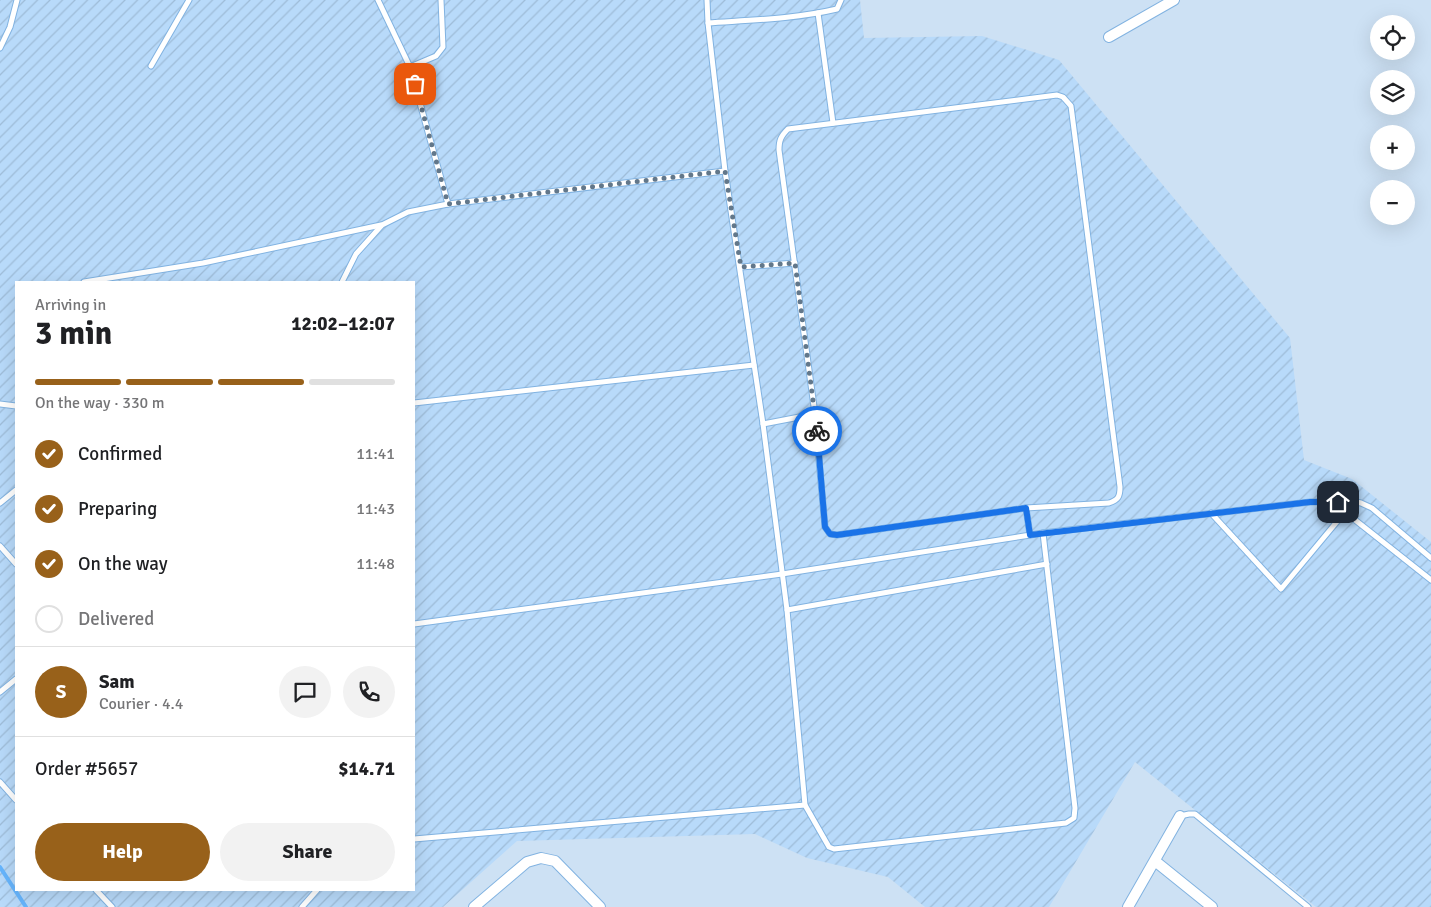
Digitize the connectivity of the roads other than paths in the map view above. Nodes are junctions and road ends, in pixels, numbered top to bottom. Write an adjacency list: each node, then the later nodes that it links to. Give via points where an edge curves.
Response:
1 (17, 0): 11 (lane)
2 (189, 0): 12 (lane)
3 (378, 0): 13 (lane)
4 (441, 0): 13 (lane, via 442,47 436,56)
5 (707, 0): 9 (lane)
6 (841, 0): 8 (lane, via 837,9)
7 (1174, 0): 10 (street)
8 (818, 13): 9 (lane); 14 (lane)
9 (708, 24): 15 (lane)
10 (1108, 38)
11 (0, 48)
12 (151, 66)
13 (410, 68): 16 (lane)
14 (833, 123): 18 (lane, via 788,129 779,142); 31 (lane, via 1056,96 1063,97 1071,106 1120,495 1109,503)
15 (725, 171): 16 (lane); 19 (lane)
16 (448, 204): 17 (lane, via 408,212)
17 (382, 225): 20 (lane, via 203,263); 21 (lane, via 356,254)
18 (795, 263): 19 (lane); 26 (lane)
19 (741, 267): 22 (lane)
20 (90, 281)
21 (341, 281)
22 (754, 365): 23 (lane); 27 (lane)
23 (415, 403)
24 (0, 404): 25 (lane)
25 (15, 406)
26 (815, 414): 27 (lane); 31 (lane, via 825,527 830,534)
27 (763, 424): 40 (lane)
28 (15, 491): 30 (lane)
29 (1352, 501): 32 (lane); 33 (lane, via 1310,502); 37 (lane, via 1372,508)
30 (0, 503)
31 (1026, 508): 35 (lane)
32 (1345, 512): 33 (lane, via 1281,589); 41 (lane)
33 (1211, 513): 34 (lane)
34 (1043, 533): 35 (lane); 39 (lane)
35 (1030, 535): 40 (lane)
36 (0, 546): 38 (lane)
37 (1431, 558)
38 (15, 563)
39 (1046, 564): 42 (lane); 48 (lane, via 1074,818 1066,823 834,849 825,842)
40 (782, 574): 42 (lane); 43 (lane)
41 (1431, 580)
42 (787, 610): 48 (lane)
43 (415, 624)
44 (15, 680): 45 (lane)
45 (0, 692)
46 (0, 782): 47 (lane)
47 (15, 799)
48 (805, 805): 50 (lane)
49 (1180, 816): 51 (street); 60 (lane, via 1195,814)
50 (415, 839)
51 (1155, 861): 58 (street); 59 (street)
52 (97, 891): 54 (lane)
53 (316, 891): 55 (lane)
54 (112, 907)
55 (302, 907)
56 (474, 907): 57 (street, via 527,862 541,858 555,861)
57 (600, 907)
58 (1128, 907)
59 (1212, 907)
60 (1308, 907)

